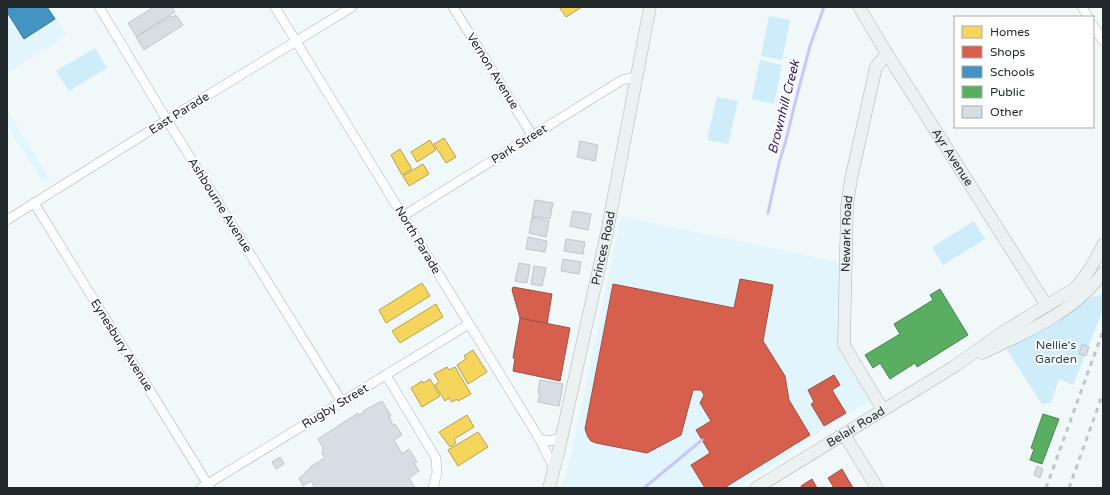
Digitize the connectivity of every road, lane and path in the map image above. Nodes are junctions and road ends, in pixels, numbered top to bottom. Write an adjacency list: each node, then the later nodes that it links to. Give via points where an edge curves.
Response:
1 (99, 7): 14 (street, Ashbourne Avenue)
2 (275, 7): 10 (street, North Parade)
3 (352, 7): 10 (street, East Parade)
4 (453, 7): 15 (street, Vernon Avenue)
5 (650, 7): 13 (street, Princes Road)
6 (860, 7): 12 (street, Ayr Avenue)
7 (1082, 7): 8 (street)
8 (1087, 16)
9 (1094, 27): 11 (street)
10 (296, 41): 14 (street, East Parade); 17 (street, North Parade)
11 (1103, 41)
12 (887, 54): 21 (street, Ayr Avenue); 26 (street, Newark Road, via 876,67 851,178 847,206 844,345)
13 (636, 77): 15 (street, Park Street, via 623,79); 28 (street, Princes Road, via 607,232)
14 (167, 120): 16 (street, East Parade); 25 (street, Ashbourne Avenue)
15 (532, 135): 17 (street, Park Street)
16 (34, 203): 18 (street, East Parade); 31 (street, Eynesbury Avenue)
17 (403, 216): 22 (street, North Parade)
18 (7, 220)
19 (1103, 245): 21 (street, Belair Road, via 1083,280 1074,289)
20 (1103, 273): 23 (street, Belair Road, via 1076,302 1025,333)
21 (1047, 306): 23 (street, Belair Road, via 1002,332)
22 (469, 324): 24 (street, Rugby Street); 29 (street, North Parade)
23 (955, 366): 26 (street, Belair Road)
24 (386, 375): 25 (street, Rugby Street); 32 (street, via 436,458 437,473)
25 (342, 402): 31 (street, Rugby Street)
26 (883, 410): 27 (street, Belair Road)
27 (844, 434): 34 (street, Belair Road); 35 (street)
28 (561, 437): 29 (street, via 550,441); 30 (street, Princes Road)
29 (539, 440): 30 (street, North Parade)
30 (554, 468): 33 (street, Princes Road)
31 (206, 487)
32 (433, 488)
33 (549, 488)
34 (756, 488)
35 (877, 488)

